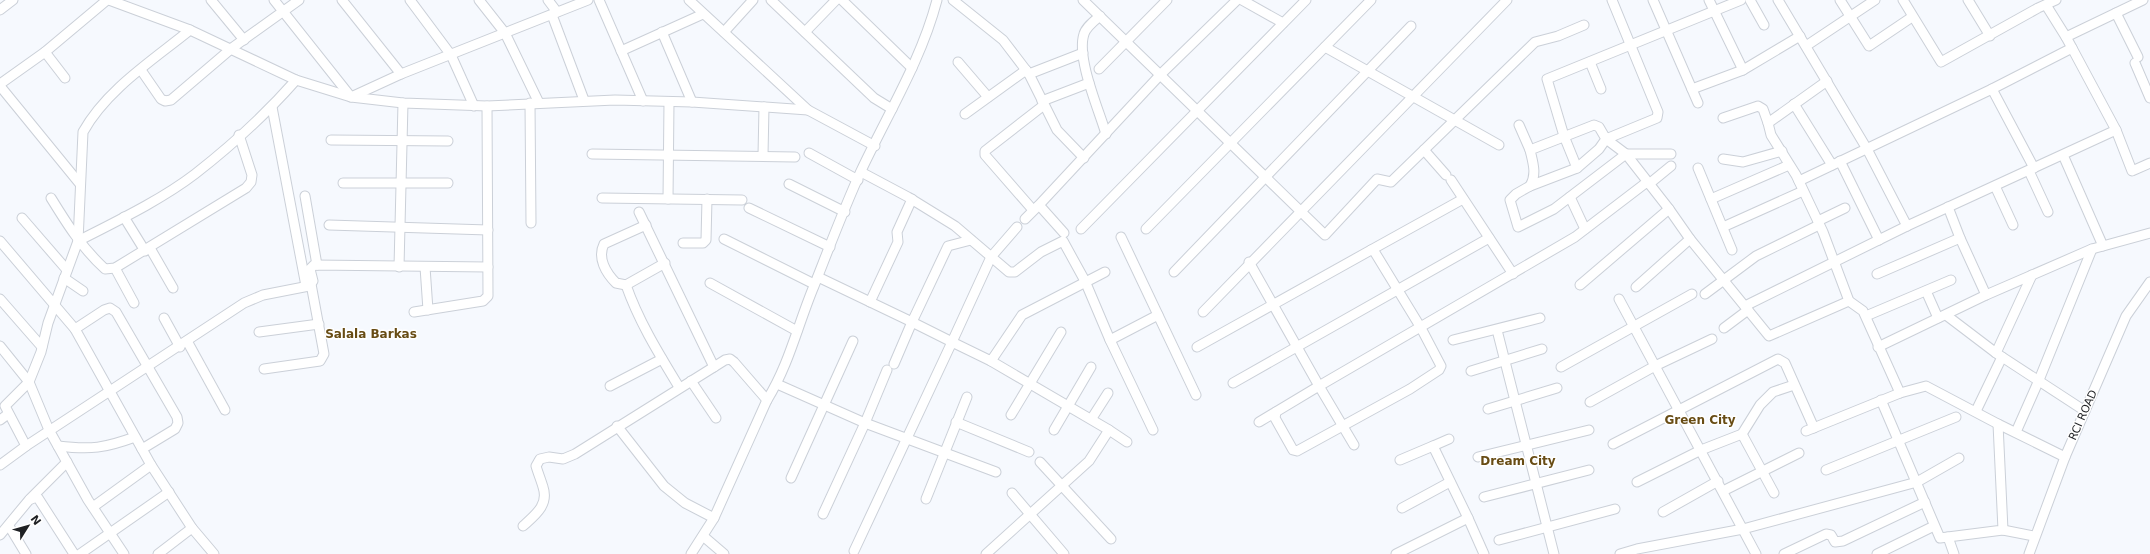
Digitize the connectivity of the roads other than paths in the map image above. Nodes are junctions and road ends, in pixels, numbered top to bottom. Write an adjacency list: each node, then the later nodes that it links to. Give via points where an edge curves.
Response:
1 (13, 0): 39 (street)
2 (108, 0): 52 (street); 69 (street)
3 (211, 0): 61 (street)
4 (274, 0): 41 (street)
5 (300, 0): 41 (street)
6 (342, 0): 80 (street)
7 (410, 0): 71 (street)
8 (479, 0): 57 (street)
9 (548, 0): 42 (street)
10 (588, 0): 42 (street)
11 (599, 0): 68 (street)
12 (689, 0): 44 (street)
13 (753, 0): 55 (street)
14 (771, 0): 56 (street)
15 (836, 0): 56 (street)
16 (842, 0): 74 (street)
17 (937, 0): 74 (street)
18 (953, 0): 79 (street, via 1003,40)
19 (1083, 0): 45 (street)
20 (1167, 0): 62 (street)
21 (1237, 0): 81 (street)
22 (1242, 0): 48 (street)
23 (1306, 0): 48 (street)
24 (1371, 0): 65 (street)
25 (1507, 0): 90 (street)
26 (1612, 0): 63 (street)
27 (1653, 0): 53 (street)
28 (1709, 0): 40 (street)
29 (1741, 0): 40 (street)
30 (1750, 0): 50 (street)
31 (1778, 0): 58 (street)
32 (1840, 0): 46 (street)
33 (1875, 0): 46 (street)
34 (1903, 0): 47 (street)
35 (1968, 0): 59 (street)
36 (2056, 0): 38 (street)
37 (2142, 0): 43 (street)
38 (2039, 4): 59 (street); 60 (street)
39 (0, 10)
40 (1715, 11): 53 (street); 77 (street)
41 (283, 12): 61 (street); 91 (street)
42 (554, 13): 57 (street); 94 (street)
43 (2116, 13): 60 (street); 93 (street)
44 (703, 14): 54 (street); 55 (street)
45 (1100, 16): 62 (street); 70 (street, via 1084,33)
46 (1849, 16): 47 (street, via 1869,46); 64 (street)
47 (1912, 17): 59 (street, via 1941,62)
48 (1283, 23): 109 (street)
49 (1584, 25): 112 (street, via 1535,42)
50 (1764, 25)
51 (1411, 26): 78 (street)
52 (190, 30): 66 (street); 76 (street)
53 (1667, 31): 63 (street); 88 (street)
54 (662, 32): 68 (street); 97 (street)
55 (724, 32): 108 (street)
56 (805, 32): 107 (street, via 874,98)
57 (505, 33): 71 (street); 99 (street)
58 (1800, 36): 64 (street); 77 (street)
59 (1990, 36)
60 (2066, 37): 67 (street)
61 (244, 40): 66 (street)
62 (1127, 41): 75 (street); 81 (street)
63 (1632, 45): 73 (street); 119 (street, via 1658,112 1657,118)
64 (1806, 46): 84 (street)
65 (1324, 47): 78 (street); 123 (street)
66 (232, 48): 76 (street, via 168,101 161,99); 83 (street)
67 (2072, 48): 89 (street); 115 (street)
68 (621, 51): 95 (street)
69 (44, 52): 82 (street); 86 (street)
70 (1083, 53): 79 (street); 85 (street)
71 (451, 55): 80 (street); 103 (street)
72 (958, 62): 92 (street)
73 (1590, 62): 87 (street); 118 (street, via 1546,80)
74 (912, 68): 107 (street)
75 (1099, 69)
76 (141, 70): 154 (street, via 90,119 83,132)
77 (1743, 70): 88 (street)
78 (1368, 71): 90 (street); 148 (street)
79 (1028, 72): 92 (street); 100 (street)
80 (401, 74): 91 (street)
81 (1161, 74): 109 (street); 116 (street)
82 (65, 78)
83 (296, 80): 91 (street); 105 (street)
84 (1827, 81): 102 (street); 126 (street)
85 (1090, 83): 100 (street); 116 (street)
86 (0, 85): 154 (street)
87 (1601, 89)
88 (1692, 89): 101 (street)
89 (1992, 89): 126 (street); 146 (street)
90 (1412, 96): 112 (street); 174 (street)
91 (351, 97): 98 (street)
92 (988, 97): 110 (street)
93 (2150, 98)
94 (584, 100): 95 (street); 99 (street)
95 (643, 101): 96 (street)
96 (669, 102): 97 (street); 136 (street)
97 (692, 102): 106 (street)
98 (403, 103): 103 (street); 121 (street)
99 (535, 103): 104 (street); 181 (street)
100 (1043, 103): 138 (street, via 1057,130); 171 (street, via 985,152)
101 (1698, 103)
102 (1794, 104): 113 (street); 140 (street)
103 (474, 106): 104 (street)
104 (487, 106): 192 (street)
105 (272, 107): 117 (street); 233 (street)
106 (764, 107): 108 (street); 134 (street)
107 (892, 108): 125 (street)
108 (808, 110): 125 (street)
109 (1198, 110): 123 (street); 193 (street)
110 (965, 114)
111 (1723, 118): 113 (street, via 1758,106 1764,109)
112 (1455, 120): 124 (street); 127 (street)
113 (1768, 123): 129 (street, via 1771,135)
114 (1519, 125): 128 (street)
115 (2116, 130): 135 (street); 141 (street, via 2132,171)
116 (1106, 134): 138 (street)
117 (239, 135): 178 (street, via 195,174); 209 (street, via 252,175 251,182 246,188)
118 (1564, 136): 119 (street, via 1594,125 1600,127); 128 (street); 144 (street)
119 (1606, 139): 132 (street); 144 (street, via 1599,149)
120 (331, 140): 121 (street)
121 (401, 141): 122 (street); 150 (street)
122 (448, 141)
123 (1231, 143): 148 (street); 190 (street)
124 (1499, 145)
125 (875, 146): 147 (street)
126 (1867, 149): 140 (street); 186 (street)
127 (1424, 150): 166 (street, via 1449,178); 174 (street, via 1391,182 1377,179 1324,235)
128 (1530, 150): 156 (street, via 1534,179)
129 (1782, 151): 139 (street, via 1743,162); 142 (street)
130 (809, 153): 147 (street)
131 (592, 154): 136 (street)
132 (1626, 154): 133 (street); 153 (street); 160 (street)
133 (1671, 154)
134 (763, 155): 136 (street); 137 (street)
135 (2063, 155): 146 (street); 206 (street)
136 (668, 156): 163 (street)
137 (794, 157)
138 (1084, 158): 171 (street)
139 (1723, 159)
140 (1836, 163): 149 (street); 202 (street)
141 (2150, 163)
142 (1789, 165): 149 (street); 167 (street)
143 (1671, 166): 153 (street)
144 (1577, 168): 156 (street)
145 (1698, 168): 167 (street)
146 (2032, 169): 157 (street); 177 (street)
147 (860, 176): 165 (street); 176 (street)
148 (1266, 177): 174 (street); 222 (street)
149 (1799, 181): 158 (street)
150 (400, 182): 151 (street); 152 (street); 189 (street)
151 (343, 183)
152 (448, 183)
153 (1648, 183): 173 (street); 191 (street)
154 (80, 184): 204 (street)
155 (789, 184): 176 (street)
156 (1530, 186): 160 (street, via 1510,200 1518,227 1554,209)
157 (1995, 186): 169 (street); 185 (street)
158 (1803, 191): 182 (street); 188 (street)
159 (305, 196): 216 (street)
160 (1570, 197): 191 (street)
161 (51, 198): 204 (street)
162 (602, 198): 163 (street)
163 (668, 199): 164 (street)
164 (707, 199): 168 (street); 205 (street, via 706,240)
165 (912, 199): 201 (street, via 955,226); 247 (street, via 897,232 898,242)
166 (1463, 199): 197 (street); 210 (street)
167 (1711, 199): 188 (street)
168 (742, 200)
169 (1948, 207): 186 (street); 198 (street)
170 (749, 208): 207 (street)
171 (1036, 208): 180 (street); 194 (street)
172 (1846, 208): 182 (street)
173 (1669, 209): 200 (street); 235 (street)
174 (1300, 210): 213 (street)
175 (639, 212): 184 (street)
176 (845, 212): 207 (street)
177 (2048, 212)
178 (124, 217): 204 (street); 209 (street)
179 (22, 218): 223 (street)
180 (1025, 219)
181 (531, 223)
182 (1819, 223): 214 (street); 227 (street, via 1772,247)
183 (329, 225): 189 (street)
184 (646, 225): 215 (street); 234 (street, via 604,244 601,251 601,258 612,280)
185 (2013, 225)
186 (1907, 226): 202 (street)
187 (1017, 227): 212 (street)
188 (1723, 227): 211 (street)
189 (399, 228): 192 (street); 217 (street)
190 (1146, 229)
191 (1585, 229): 224 (street)
192 (488, 230): 219 (street)
193 (1081, 230)
194 (1064, 233)
195 (2150, 233): 206 (street)
196 (1121, 237): 255 (street)
197 (1489, 238): 224 (street); 238 (street)
198 (1960, 238): 225 (street); 243 (street)
199 (724, 239): 229 (street)
200 (1690, 239): 227 (street); 236 (street)
201 (971, 240): 212 (street); 260 (street, via 948,246)
202 (1879, 240): 214 (street)
203 (0, 241): 250 (street)
204 (78, 241): 220 (street, via 105,269); 223 (street)
205 (684, 243)
206 (2103, 246): 208 (street)
207 (830, 247): 229 (street)
208 (2092, 249): 226 (street); 293 (street)
209 (148, 250): 220 (street); 237 (street)
210 (1371, 250): 238 (street, via 1377,254); 249 (street)
211 (1732, 250)
212 (991, 257): 230 (street, via 1004,270 1015,272 1041,252 1063,241); 274 (street)
213 (1249, 262): 249 (street); 254 (street)
214 (1834, 262): 246 (street); 251 (street)
215 (664, 263): 234 (street); 288 (street)
216 (317, 265): 217 (street); 233 (street, via 310,269)
217 (399, 267): 218 (street)
218 (425, 267): 219 (street); 252 (street)
219 (488, 267): 252 (street, via 487,299)
220 (115, 268): 248 (street)
221 (1105, 272): 230 (street)
222 (1174, 272)
223 (66, 274): 239 (street); 250 (street)
224 (1513, 274): 263 (street)
225 (1877, 274)
226 (2032, 275): 243 (street); 282 (street)
227 (1724, 280): 242 (street); 251 (street)
228 (1951, 280): 240 (street)
229 (816, 281): 247 (street); 267 (street)
230 (1085, 281): 271 (street); 285 (street, via 1022,315)
231 (2150, 282): 319 (street, RCI ROAD, via 2126,316)
232 (710, 283): 267 (street)
233 (309, 285): 261 (street); 275 (street, via 263,295 244,303)
234 (626, 285): 283 (street)
235 (1580, 285)
236 (1636, 287)
237 (174, 288)
238 (1398, 288): 263 (street); 280 (street)
239 (83, 291)
240 (1926, 291): 256 (street); 257 (street)
241 (1692, 294): 262 (street)
242 (1705, 294)
243 (1986, 295): 257 (street)
244 (0, 299): 277 (street)
245 (1619, 299): 262 (street)
246 (1849, 301): 251 (street, via 1769,336); 256 (street)
247 (870, 302): 260 (street)
248 (134, 303)
249 (1273, 304): 278 (street); 280 (street)
250 (54, 306): 265 (street); 277 (street)
251 (1747, 308): 264 (street)
252 (428, 310): 253 (street)
253 (414, 312)
254 (1202, 312)
255 (1158, 315): 271 (street); 307 (street)
256 (1866, 316): 279 (street)
257 (1942, 317): 279 (street); 282 (street)
258 (164, 318): 275 (street)
259 (1540, 318): 266 (street)
260 (912, 322): 274 (street); 329 (street)
261 (319, 324): 268 (street); 291 (street, via 324,354 320,362)
262 (1634, 327): 286 (street); 290 (street)
263 (1421, 328): 301 (street); 331 (street, via 1441,363 1439,370 1410,389)
264 (1724, 328)
265 (75, 329): 287 (street, via 110,308 116,312); 304 (street)
266 (1497, 330): 272 (street); 284 (street)
267 (798, 331): 297 (street)
268 (259, 332)
269 (1061, 332): 298 (street)
270 (1712, 339): 286 (street)
271 (1110, 340): 336 (street)
272 (1453, 340)
273 (853, 341): 313 (street)
274 (952, 342): 285 (street); 341 (street)
275 (183, 344): 287 (street); 318 (street)
276 (0, 346): 295 (street)
277 (42, 347): 295 (street)
278 (1196, 347)
279 (1878, 347): 306 (street)
280 (1298, 348): 296 (street); 301 (street)
281 (1542, 349): 284 (street)
282 (1999, 355): 293 (street); 321 (street)
283 (662, 359): 300 (street); 302 (street)
284 (1504, 360): 292 (street); 311 (street)
285 (990, 361): 298 (street)
286 (1655, 366): 312 (street); 317 (street)
287 (147, 367): 304 (street); 351 (street, via 177,417 178,423 175,429)
288 (714, 367): 294 (street); 309 (street, via 725,360 730,360)
289 (1091, 367): 314 (street)
290 (1561, 367)
291 (264, 369)
292 (1471, 371)
293 (2039, 380): 319 (street); 338 (street)
294 (691, 381): 302 (street); 324 (street)
295 (29, 382): 315 (street); 333 (street)
296 (1233, 383)
297 (777, 384): 309 (street); 313 (street)
298 (1029, 384): 314 (street); 322 (street)
299 (1794, 385): 310 (street, via 1810,430); 317 (street, via 1785,363 1778,359); 339 (street, via 1773,392 1764,400)
300 (610, 386)
301 (1319, 386): 320 (street); 331 (street)
302 (679, 387): 332 (street)
303 (1557, 388): 311 (street)
304 (109, 390): 333 (street); 340 (street)
305 (1108, 393): 325 (street)
306 (1900, 393): 310 (street); 321 (street, via 1926,386)
307 (1196, 395)
308 (967, 397): 327 (street)
309 (767, 400): 389 (street)
310 (1881, 400): 343 (street)
311 (1515, 402): 316 (street); 347 (street)
312 (1590, 402)
313 (824, 406): 329 (street); 368 (street)
314 (1069, 406): 325 (street); 334 (street)
315 (4, 407): 326 (street); 348 (street)
316 (1488, 409)
317 (1678, 409): 345 (street); 352 (street)
318 (225, 410)
319 (2085, 410): 357 (street, RCI ROAD)
320 (1276, 412): 328 (street); 331 (street, via 1275,418 1294,452)
321 (1976, 412): 330 (street)
322 (1011, 415)
323 (1956, 417): 343 (street)
324 (716, 418)
325 (1092, 418): 335 (street)
326 (0, 420)
327 (956, 422): 353 (street); 354 (street)
328 (1259, 422)
329 (865, 423): 341 (street); 388 (street)
330 (1998, 424): 338 (street); 397 (street)
331 (1342, 425): 346 (street)
332 (617, 426): 389 (street, via 664,486 685,504); 392 (street, via 575,454 563,459 544,457 537,463 545,500 540,510)
333 (49, 430): 348 (street); 349 (street)
334 (1054, 430)
335 (1109, 430): 344 (street); 374 (street, via 1088,460)
336 (1153, 430)
337 (1589, 430): 347 (street)
338 (2016, 432): 357 (street)
339 (1742, 434): 352 (street); 366 (street)
340 (135, 437): 349 (street, via 100,448); 351 (street)
341 (907, 439): 353 (street); 405 (street)
342 (1449, 439): 350 (street)
343 (1899, 440): 365 (street); 372 (street)
344 (1127, 442)
345 (1613, 444)
346 (1354, 445)
347 (1526, 445): 356 (street); 373 (street)
348 (26, 446): 362 (street)
349 (58, 446): 360 (street)
350 (1433, 446): 359 (street); 370 (street)
351 (142, 450): 363 (street)
352 (1701, 450): 369 (street); 371 (street)
353 (945, 452): 367 (street); 380 (street)
354 (1030, 452)
355 (1798, 452): 366 (street)
356 (1478, 457)
357 (2065, 457): 401 (street, RCI ROAD)
358 (1959, 458): 372 (street)
359 (1400, 460)
360 (67, 462): 381 (street); 383 (street)
361 (1040, 462): 374 (street)
362 (0, 465)
363 (151, 465): 375 (street); 383 (street)
364 (1589, 470): 373 (street)
365 (1826, 470)
366 (1761, 471): 376 (street); 378 (street)
367 (996, 472)
368 (791, 478)
369 (1718, 481): 376 (street); 386 (street)
370 (1450, 482): 384 (street); 390 (street)
371 (1637, 482)
372 (1917, 482): 382 (street); 396 (street)
373 (1536, 484): 379 (street); 393 (street)
374 (1061, 486): 387 (street); 403 (street)
375 (169, 492): 395 (street); 398 (street)
376 (1723, 492): 396 (street)
377 (1012, 493): 387 (street)
378 (1774, 493)
379 (1484, 497)
380 (926, 499)
381 (30, 500): 391 (street); 408 (street, via 38,498 42,502)
382 (1925, 502): 394 (street); 422 (street, via 1843,541 1835,542 1831,535 1826,534)
383 (93, 507): 398 (street)
384 (1402, 508)
385 (1614, 509): 393 (street)
386 (1663, 512)
387 (1029, 513): 415 (street); 416 (street)
388 (823, 514)
389 (714, 518): 400 (street)
390 (1468, 518): 417 (street); 418 (street)
391 (9, 526): 399 (street); 407 (street)
392 (523, 526)
393 (1547, 526): 404 (street); 419 (street)
394 (1934, 526): 402 (street, via 1940,538); 423 (street)
395 (192, 528): 411 (street); 412 (street)
396 (1743, 529): 406 (street); 421 (street)
397 (2003, 530): 401 (street); 402 (street)
398 (111, 534): 409 (street); 410 (street)
399 (0, 535)
400 (703, 536): 413 (street); 414 (street)
401 (2034, 536): 425 (street, RCI ROAD)
402 (1948, 537): 424 (street)
403 (1111, 539)
404 (1499, 540)
405 (854, 551)
406 (1642, 551): 420 (street)
407 (26, 554)
408 (74, 554)
409 (80, 554)
410 (124, 554)
411 (158, 554)
412 (214, 554)
413 (691, 554)
414 (724, 554)
415 (986, 554)
416 (1064, 554)
417 (1396, 554)
418 (1484, 554)
419 (1554, 554)
420 (1620, 554)
421 (1756, 554)
422 (1784, 554)
423 (1877, 554)
424 (1954, 554)
425 (2029, 554)

